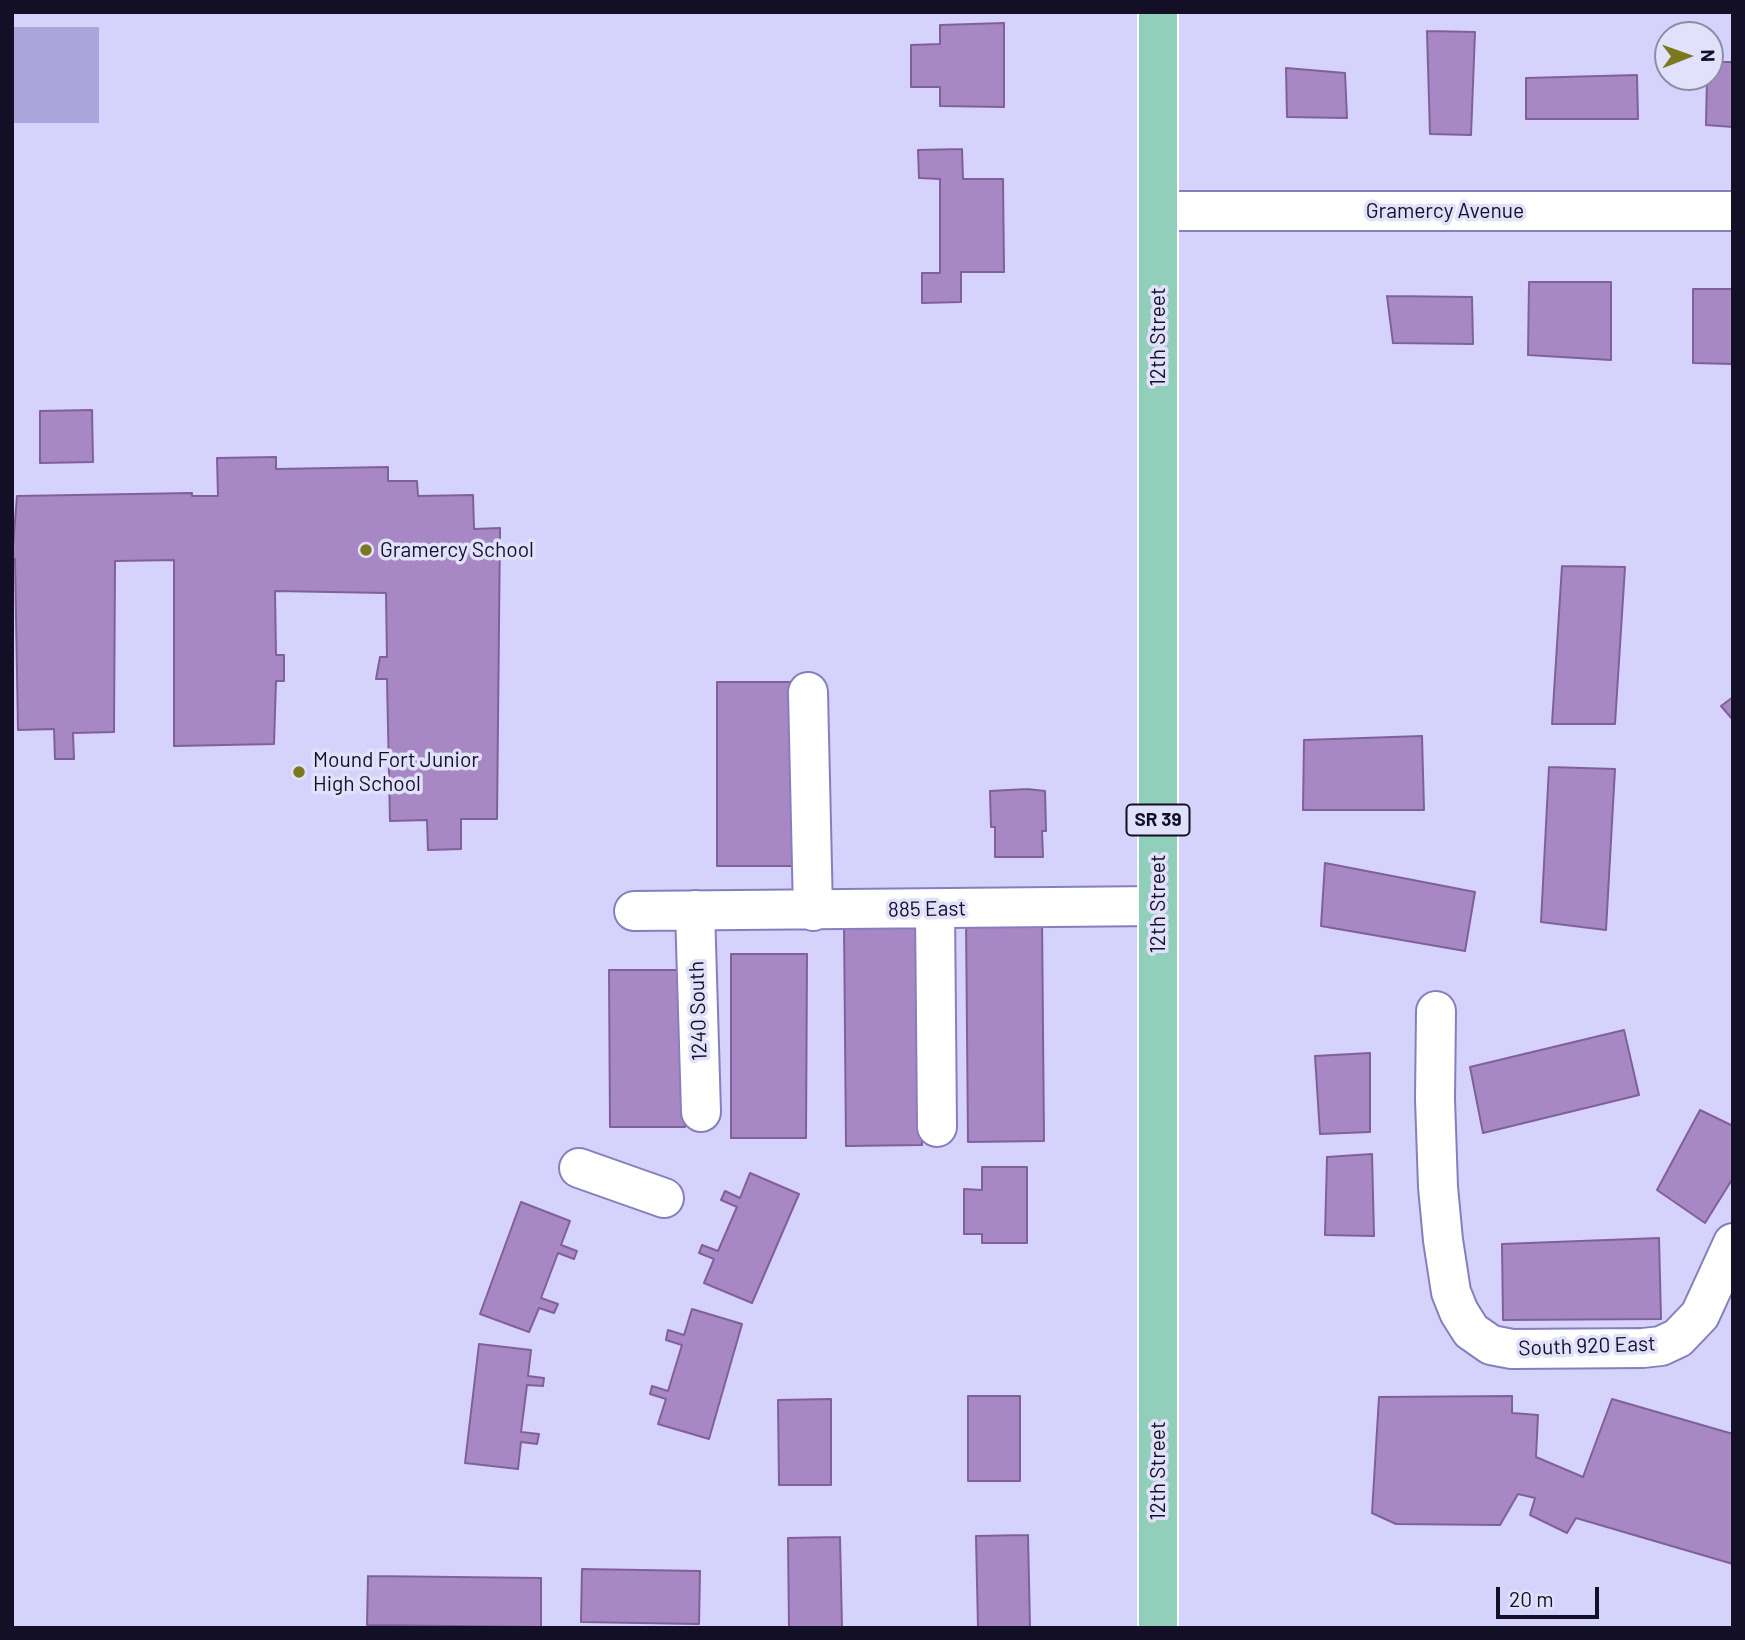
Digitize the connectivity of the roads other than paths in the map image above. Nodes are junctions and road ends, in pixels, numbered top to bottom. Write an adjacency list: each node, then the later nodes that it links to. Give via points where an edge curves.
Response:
1 (1158, 12): 2 (main road, 12th Street / SR 39)
2 (1158, 211): 3 (street, Gramercy Avenue); 5 (main road, 12th Street / SR 39)
3 (1733, 211)
4 (808, 692): 9 (street)
5 (1158, 906): 6 (street, 885 East); 16 (main road, 12th Street / SR 39)
6 (935, 909): 9 (street, 885 East); 12 (street)
7 (695, 910): 8 (street, 885 East); 9 (street, 885 East); 11 (street, 1240 South)
8 (634, 911)
9 (813, 911)
10 (1436, 1011): 15 (street, South 920 East, via 1438,1187 1451,1292 1471,1331 1491,1345 1513,1349 1661,1346 1678,1338 1700,1315)
11 (701, 1112)
12 (937, 1128)
13 (579, 1168): 14 (street)
14 (664, 1198)
15 (1733, 1243)
16 (1158, 1628)

